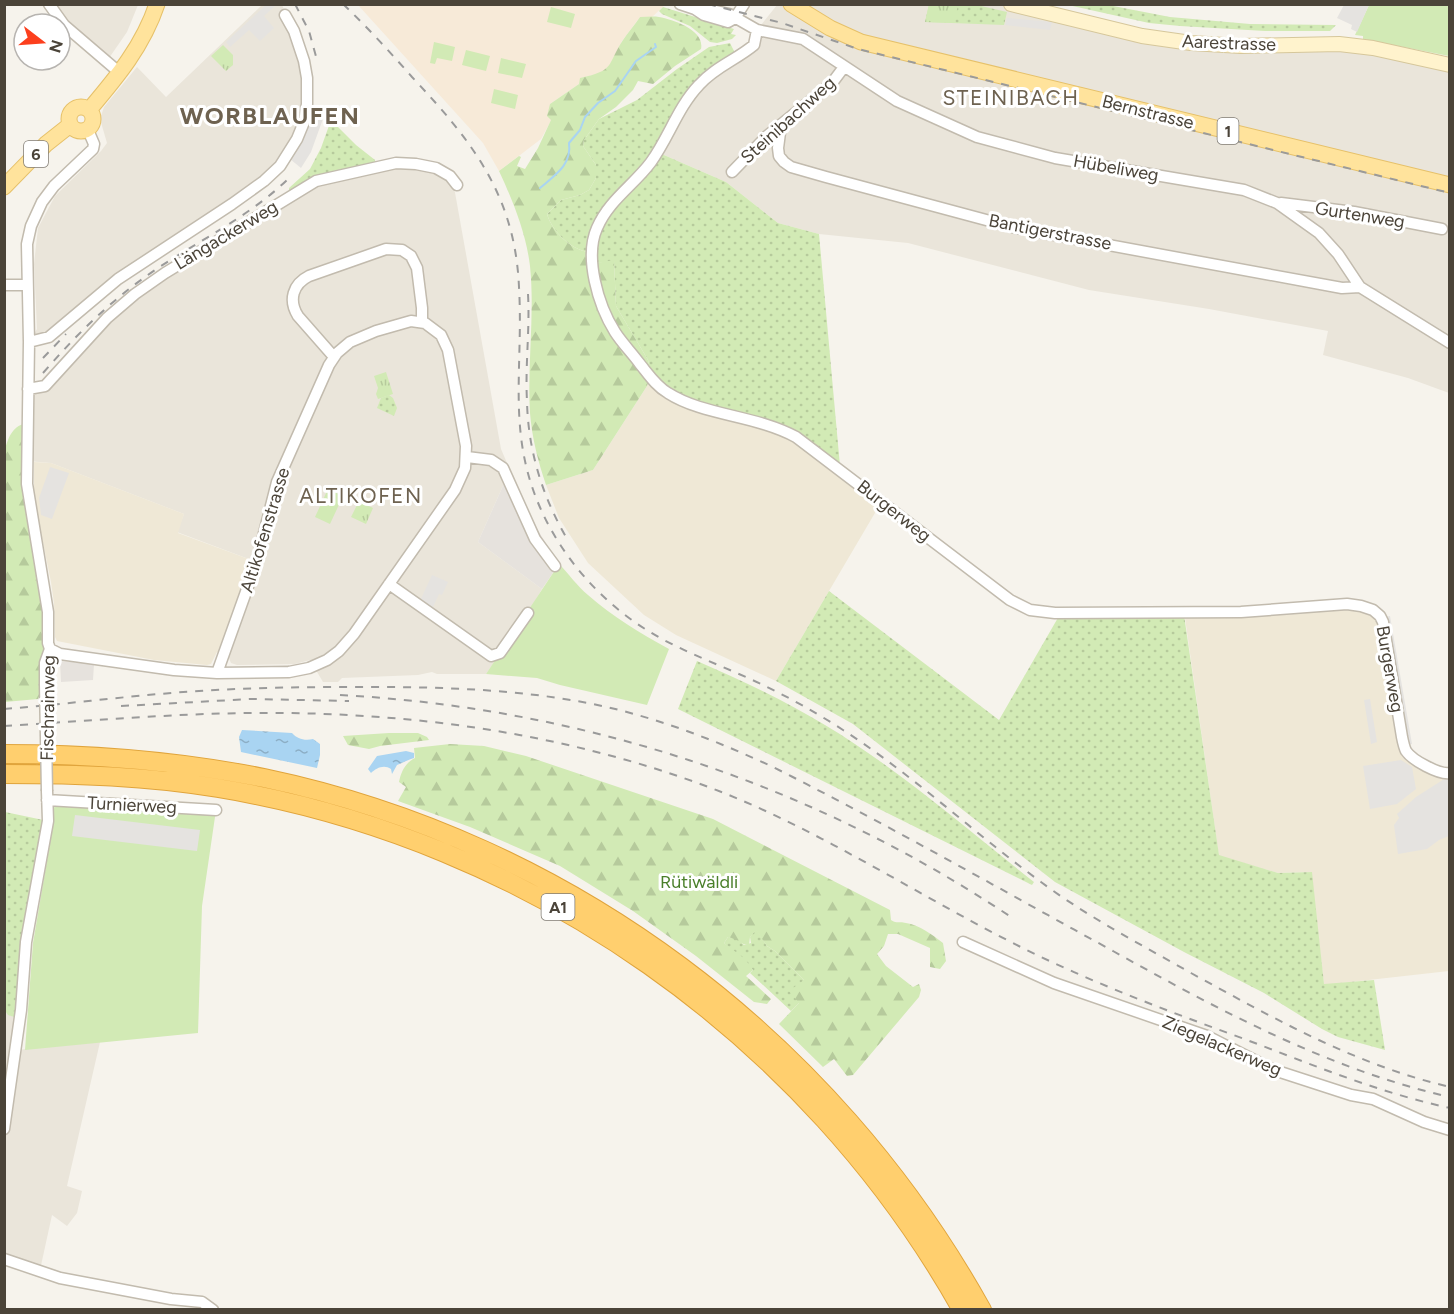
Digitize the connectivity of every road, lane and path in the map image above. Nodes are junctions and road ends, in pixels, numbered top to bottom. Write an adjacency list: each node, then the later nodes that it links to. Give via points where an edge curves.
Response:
1 (49, 4): 14 (street, via 64,25)
2 (158, 4): 14 (main road, via 148,30)
3 (680, 4): 9 (street, via 728,22)
4 (744, 4): 9 (street)
5 (791, 4): 11 (main road, Bernstrasse / 1, via 841,33)
6 (811, 4): 11 (main road, Bernstrasse / 1)
7 (1011, 4): 12 (street, Aarestrasse, via 1161,39 1240,46 1338,44)
8 (285, 15): 29 (street, via 300,47 308,93 304,122 285,159 264,181 118,279 49,337)
9 (735, 18): 10 (street, Hübeliweg)
10 (757, 30): 13 (street, Hübeliweg, via 803,39); 40 (street, Burgerweg, via 754,45 713,72 691,95 655,156 613,202 593,238 591,264 606,312 615,331 650,377 681,400 765,423 796,437 1010,600 1030,610 1241,612 1337,604 1372,610 1383,622 1406,751 1438,772)
11 (883, 46): 21 (main road, Bernstrasse / 1)
12 (1449, 65)
13 (844, 67): 17 (street, Steinibachweg); 23 (street, Hübeliweg, via 897,101 1001,145 1244,190)
14 (120, 73): 15 (main road)
15 (89, 110): 16 (main road, via 73,110); 18 (main road, via 93,119)
16 (70, 125): 18 (main road, via 77,131); 22 (main road, 6)
17 (781, 125): 19 (street, Steinibachweg); 27 (street, Bantigerstrasse, via 778,148 784,162 826,177 1016,228 1342,288)
18 (88, 130): 26 (street, Fischrainweg, via 93,149 50,191 35,217 27,244)
19 (732, 171)
20 (456, 184): 32 (street, Längackerweg, via 436,168 396,163 316,181 165,273 107,318 45,386)
21 (1449, 185)
22 (4, 186)
23 (1277, 203): 24 (street, Gurtenweg, via 1354,212); 27 (street, Hübeliweg, via 1319,233)
24 (1442, 230)
25 (4, 285): 26 (street)
26 (27, 285): 29 (street, Fischrainweg)
27 (1360, 287): 30 (street, Hübeliweg)
28 (422, 322): 31 (street, Altikofenstrasse, via 403,322 360,337); 31 (street, via 417,268 411,256 402,250 386,249 309,276 295,289 294,308); 33 (street, via 437,331 446,345)
29 (29, 342): 32 (street, Fischrainweg)
30 (1449, 343)
31 (334, 357): 38 (street, Altikofenstrasse, via 274,489 257,561)
32 (28, 389): 37 (street, Fischrainweg, via 27,484 46,595)
33 (466, 457): 34 (street, via 491,460 503,468 535,539); 35 (street, via 459,484)
34 (555, 566)
35 (389, 584): 36 (street, via 493,656 500,653); 38 (street, via 349,641 322,663 289,672)
36 (528, 613)
37 (50, 649): 38 (street, via 56,653); 42 (street, Fischrainweg, bridge, via 45,663)
38 (217, 674)
39 (4, 754): 50 (highway, A1, via 149,761 220,770 301,787 380,809 436,830 574,896 689,971 793,1061 898,1180)
40 (1449, 773)
41 (4, 774): 49 (highway, A1, via 170,781 307,807 447,853 565,911 678,985 788,1081 882,1189)
42 (47, 795): 43 (street, Turnierweg); 45 (street, Fischrainweg, via 48,821 26,942)
43 (216, 810)
44 (963, 942): 46 (street, Ziegelackerweg, via 1054,983 1208,1036 1274,1070 1373,1099)
45 (4, 1129)
46 (1449, 1130)
47 (4, 1259): 48 (street, via 60,1278 202,1302)
48 (213, 1310)
49 (962, 1310)
50 (982, 1310)

